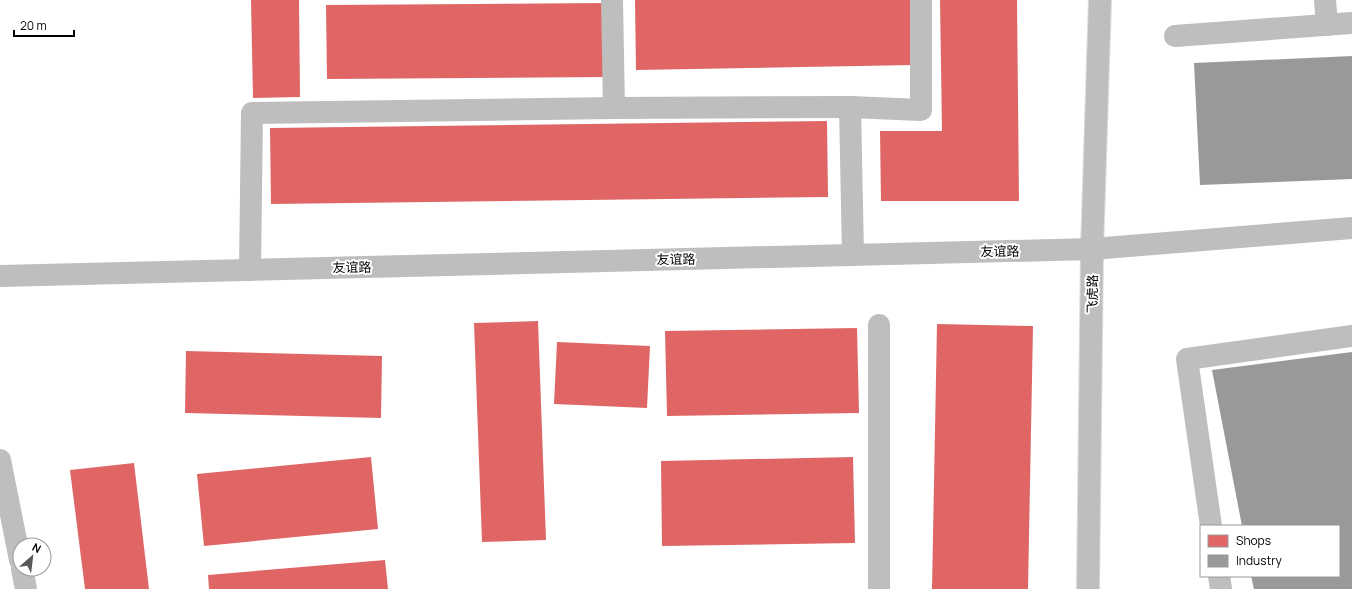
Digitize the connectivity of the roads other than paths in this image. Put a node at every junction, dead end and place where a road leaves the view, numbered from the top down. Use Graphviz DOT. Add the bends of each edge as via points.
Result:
graph roads {
  1 [pos="612,0"];
  2 [pos="921,0"];
  3 [pos="1100,0"];
  4 [pos="1325,0"];
  5 [pos="1352,23"];
  6 [pos="1327,25"];
  7 [pos="1175,36"];
  8 [pos="850,107"];
  9 [pos="614,108"];
  10 [pos="1352,228"];
  11 [pos="1092,249"];
  12 [pos="853,255"];
  13 [pos="250,270"];
  14 [pos="0,276"];
  15 [pos="879,325"];
  16 [pos="1352,336"];
  17 [pos="0,460"];
  18 [pos="1211,525"];
  19 [pos="15,537"];
  20 [pos="24,577"];
  21 [pos="1219,577"];
  22 [pos="26,589"];
  23 [pos="879,589"];
  24 [pos="1088,589"];
  25 [pos="1221,589"];
  1 -- 9 [label="street"];
  2 -- 8 [label="street" via="921,110"];
  3 -- 11 [label="street, 飞虎路"];
  4 -- 6 [label="street"];
  5 -- 6 [label="street"];
  6 -- 7 [label="street"];
  8 -- 9 [label="street"];
  8 -- 12 [label="street"];
  9 -- 13 [label="street" via="252,113"];
  10 -- 11 [label="street, 友谊路"];
  11 -- 12 [label="street, 友谊路"];
  11 -- 24 [label="street, 飞虎路"];
  12 -- 13 [label="street, 友谊路"];
  13 -- 14 [label="street, 友谊路"];
  15 -- 23 [label="street"];
  16 -- 18 [label="street" via="1187,359"];
  17 -- 19 [label="street"];
  20 -- 22 [label="street"];
  21 -- 25 [label="street"];
}
